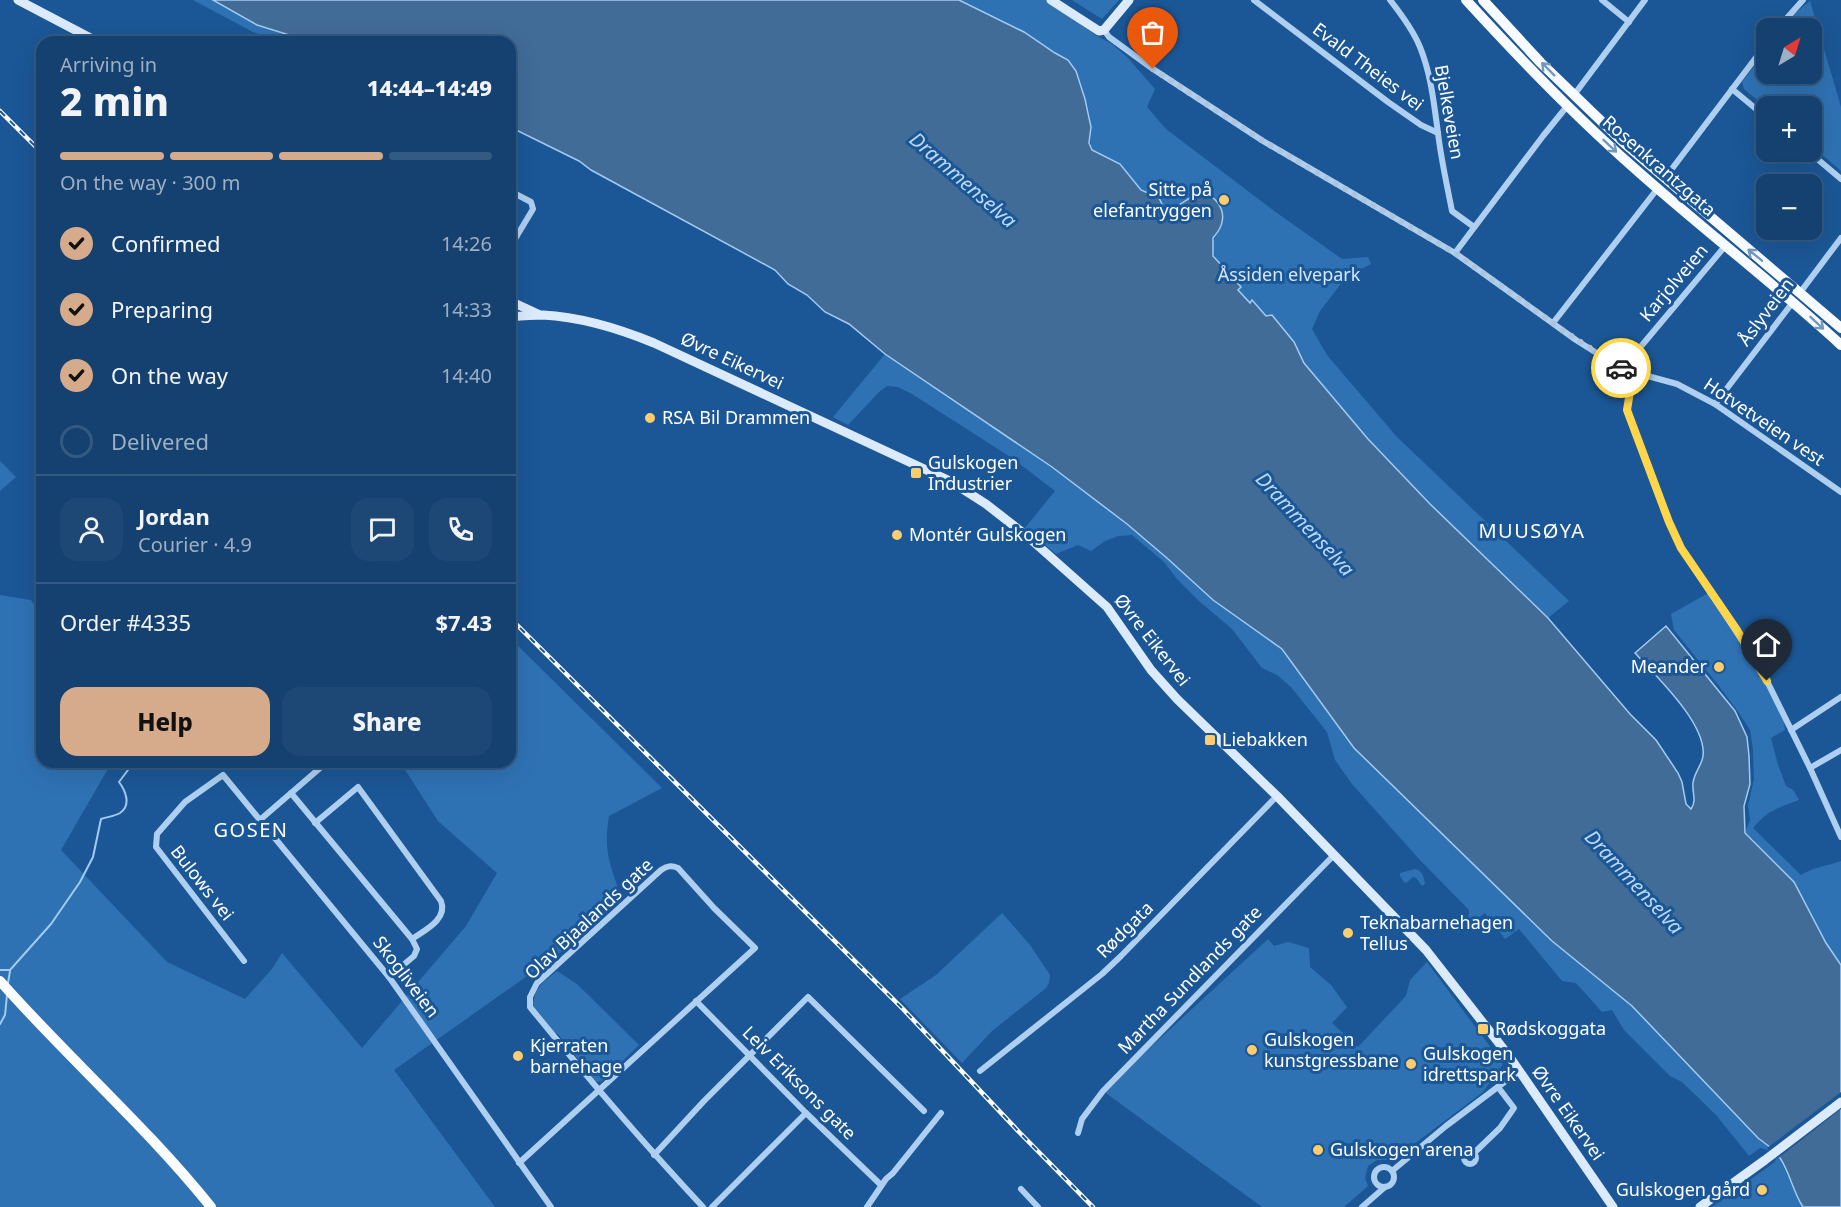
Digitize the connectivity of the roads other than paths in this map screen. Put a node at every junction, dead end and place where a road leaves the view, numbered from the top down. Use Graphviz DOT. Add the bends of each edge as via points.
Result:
graph roads {
  1 [pos="18,0"];
  2 [pos="1051,0"];
  3 [pos="1129,0"];
  4 [pos="1254,0"];
  5 [pos="1390,0"];
  6 [pos="1466,0"];
  7 [pos="1483,0"];
  8 [pos="1602,0"];
  9 [pos="1646,0"];
  10 [pos="1803,0"];
  11 [pos="1787,18"];
  12 [pos="1629,22"];
  13 [pos="1104,30"];
  14 [pos="87,36"];
  15 [pos="1756,57"];
  16 [pos="1732,89"];
  17 [pos="1571,100"];
  18 [pos="1756,109"];
  19 [pos="1438,133"];
  20 [pos="1821,162"];
  21 [pos="1665,179"];
  22 [pos="1841,179"];
  23 [pos="1658,188"];
  24 [pos="516,194"];
  25 [pos="1474,227"];
  26 [pos="516,232"];
  27 [pos="1841,238"];
  28 [pos="1726,245"];
  29 [pos="1455,253"];
  30 [pos="1801,292"];
  31 [pos="1793,302"];
  32 [pos="516,304"];
  33 [pos="543,315"];
  34 [pos="516,317"];
  35 [pos="1553,323"];
  36 [pos="1841,328"];
  37 [pos="1841,345"];
  38 [pos="1622,369"];
  39 [pos="1633,373"];
  40 [pos="1715,404"];
  41 [pos="1841,492"];
  42 [pos="1841,697"];
  43 [pos="1791,730"];
  44 [pos="1841,750"];
  45 [pos="320,768"];
  46 [pos="1810,768"];
  47 [pos="223,775"];
  48 [pos="291,793"];
  49 [pos="1277,796"];
  50 [pos="261,819"];
  51 [pos="315,822"];
  52 [pos="1841,837"];
  53 [pos="1334,855"];
  54 [pos="412,939"];
  55 [pos="243,961"];
  56 [pos="389,977"];
  57 [pos="0,981"];
  58 [pos="0,990"];
  59 [pos="696,1001"];
  60 [pos="749,1056"];
  61 [pos="980,1071"];
  62 [pos="1519,1071"];
  63 [pos="1498,1087"];
  64 [pos="598,1090"];
  65 [pos="1841,1102"];
  66 [pos="924,1111"];
  67 [pos="806,1113"];
  68 [pos="941,1113"];
  69 [pos="1078,1133"];
  70 [pos="1474,1154"];
  71 [pos="654,1155"];
  72 [pos="519,1163"];
  73 [pos="1392,1171"];
  74 [pos="882,1185"];
  75 [pos="1385,1187"];
  76 [pos="1021,1189"];
  77 [pos="194,1190"];
  78 [pos="207,1206"];
  79 [pos="551,1207"];
  80 [pos="703,1207"];
  81 [pos="712,1207"];
  82 [pos="867,1207"];
  83 [pos="1038,1207"];
  84 [pos="1362,1207"];
  85 [pos="1613,1207"];
  86 [pos="1700,1207"];
  1 -- 14 [label="main road"];
  2 -- 13 [label="main road" via="1094,29"];
  3 -- 13 [label="main road"];
  4 -- 19 [label="street, Evald Theies vei" via="1388,102"];
  5 -- 19 [label="street, Bjelkeveien" via="1420,47"];
  6 -- 17 [label="main road, Rosenkrantzgata"];
  17 -- 7 [label="main road, Rosenkrantzgata, one-way"];
  8 -- 12 [label="street"];
  9 -- 12 [label="street"];
  10 -- 11 [label="street"];
  12 -- 17 [label="street"];
  13 -- 29 [label="street, Hotvetveien vest" via="1153,69 1263,141"];
  15 -- 16 [label="street"];
  16 -- 18 [label="street"];
  16 -- 21 [label="street"];
  17 -- 21 [label="main road, Rosenkrantzgata"];
  17 -- 23 [label="main road, Rosenkrantzgata, one-way"];
  17 -- 25 [label="street"];
  19 -- 25 [label="street, Bjelkeveien" via="1452,211"];
  20 -- 22 [label="street"];
  30 -- 21 [label="main road, Rosenkrantzgata, one-way"];
  23 -- 28 [label="main road, Rosenkrantzgata"];
  23 -- 35 [label="street"];
  24 -- 26 [label="street" via="531,202 533,209"];
  25 -- 29 [label="street"];
  27 -- 30 [label="street, Åslyveien"];
  28 -- 31 [label="main road, Rosenkrantzgata"];
  28 -- 38 [label="street, Karjolveien"];
  29 -- 35 [label="street, Hotvetveien vest"];
  30 -- 31 [label="street, Åslyveien"];
  30 -- 36 [label="main road, Rosenkrantzgata"];
  31 -- 37 [label="main road, Rosenkrantzgata, one-way"];
  31 -- 40 [label="street, Åslyveien"];
  32 -- 33 [label="main road, Øvre Eikervei"];
  33 -- 34 [label="main road, Øvre Eikervei"];
  33 -- 49 [label="main road, Øvre Eikervei" via="615,329 654,343 950,481 986,504 1107,607 1151,670 1177,699"];
  35 -- 38 [label="street, Hotvetveien vest"];
  38 -- 39 [label="street, Hotvetveien vest"];
  39 -- 40 [label="street, Hotvetveien vest" via="1677,384"];
  39 -- 43 [label="street" via="1627,410 1669,522 1681,548 1761,669"];
  40 -- 41 [label="street, Hotvetveien vest"];
  42 -- 43 [label="street"];
  43 -- 46 [label="street"];
  44 -- 46 [label="street"];
  45 -- 48 [label="street"];
  46 -- 52 [label="street"];
  47 -- 50 [label="street, Skogliveien"];
  47 -- 55 [label="street, Bulows vei" via="185,802 157,834 156,848"];
  48 -- 50 [label="street"];
  48 -- 51 [label="street"];
  49 -- 53 [label="main road, Øvre Eikervei"];
  49 -- 61 [label="street, Rødgata" via="1121,956"];
  50 -- 56 [label="street, Skogliveien"];
  51 -- 54 [label="street"];
  51 -- 54 [label="street" via="358,787 441,901 441,916"];
  53 -- 62 [label="main road, Øvre Eikervei" via="1426,950"];
  53 -- 69 [label="street, Martha Sundlands gate" via="1103,1091 1082,1119"];
  54 -- 56 [label="street" via="417,950 414,956"];
  56 -- 72 [label="street, Skogliveien"];
  57 -- 77 [label="highway" via="147,1133"];
  58 -- 77 [label="highway"];
  59 -- 60 [label="street, Leiv Eriksons gate"];
  59 -- 64 [label="street"];
  59 -- 64 [label="street, Olav Bjaalands gate" via="755,948 678,868 667,866 537,983 530,997 530,1007"];
  60 -- 66 [label="street" via="808,997"];
  60 -- 67 [label="street, Leiv Eriksons gate"];
  60 -- 71 [label="street"];
  62 -- 63 [label="street"];
  62 -- 85 [label="main road, Øvre Eikervei"];
  63 -- 70 [label="street" via="1514,1108"];
  63 -- 73 [label="street"];
  64 -- 71 [label="street"];
  64 -- 72 [label="street"];
  65 -- 86 [label="main road"];
  67 -- 74 [label="street, Leiv Eriksons gate"];
  67 -- 81 [label="street"];
  68 -- 74 [label="street"];
  71 -- 80 [label="street"];
  72 -- 79 [label="street, Skogliveien"];
  73 -- 75 [label="street" via="1392,1182"];
  73 -- 75 [label="street" via="1383,1166 1375,1171 1374,1181"];
  74 -- 82 [label="street"];
  75 -- 84 [label="street"];
  76 -- 83 [label="street"];
  77 -- 78 [label="highway"];
}
